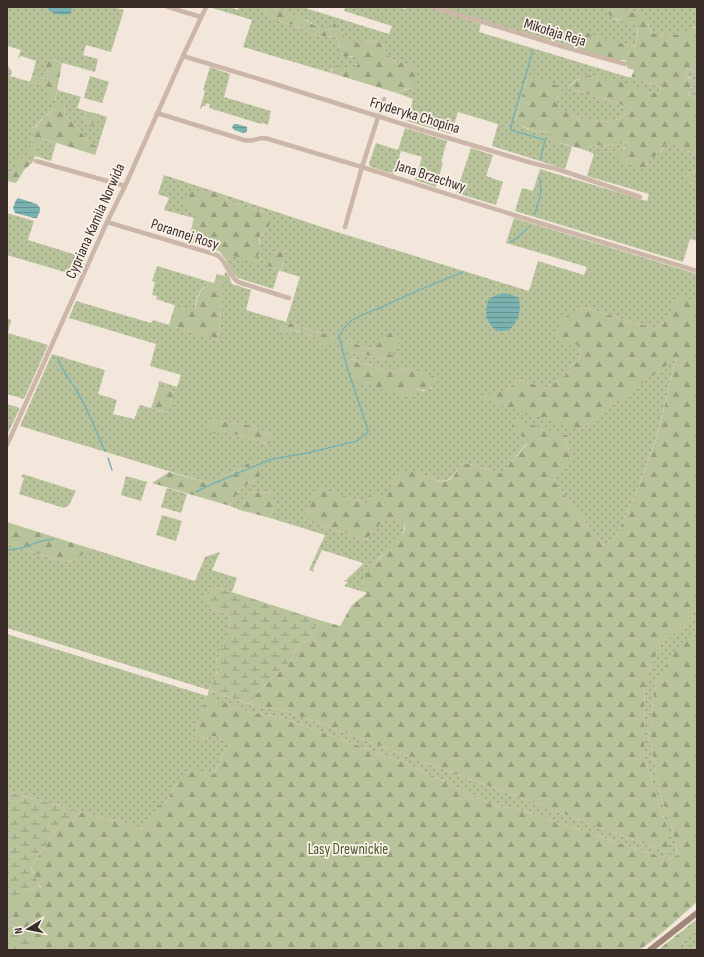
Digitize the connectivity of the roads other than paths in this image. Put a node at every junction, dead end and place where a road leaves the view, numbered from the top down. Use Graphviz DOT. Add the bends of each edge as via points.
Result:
graph roads {
  1 [pos="168,7"];
  2 [pos="206,7"];
  3 [pos="433,7"];
  4 [pos="201,17"];
  5 [pos="183,56"];
  6 [pos="625,64"];
  7 [pos="384,98"];
  8 [pos="157,113"];
  9 [pos="379,116"];
  10 [pos="36,160"];
  11 [pos="362,166"];
  12 [pos="124,186"];
  13 [pos="640,197"];
  14 [pos="107,222"];
  15 [pos="345,227"];
  16 [pos="697,270"];
  17 [pos="289,298"];
  18 [pos="7,445"];
  19 [pos="697,913"];
  20 [pos="650,950"];
  1 -- 4 [label="street"];
  2 -- 4 [label="street, Cypriana Kamila Norwida"];
  3 -- 6 [label="street, Mikołaja Reja"];
  4 -- 5 [label="street, Cypriana Kamila Norwida"];
  5 -- 8 [label="street, Cypriana Kamila Norwida"];
  5 -- 9 [label="street, Fryderyka Chopina"];
  7 -- 9 [label="street"];
  8 -- 11 [label="street, Jana Brzechwy" via="244,140 265,138"];
  8 -- 12 [label="street, Cypriana Kamila Norwida"];
  9 -- 11 [label="street"];
  9 -- 13 [label="street, Fryderyka Chopina" via="557,169"];
  10 -- 12 [label="street"];
  11 -- 15 [label="street"];
  11 -- 16 [label="street, Jana Brzechwy"];
  12 -- 14 [label="street, Cypriana Kamila Norwida"];
  14 -- 17 [label="street, Porannej Rosy" via="217,256 222,259 238,282"];
  14 -- 18 [label="street, Cypriana Kamila Norwida"];
  19 -- 20 [label="main road"];
}
